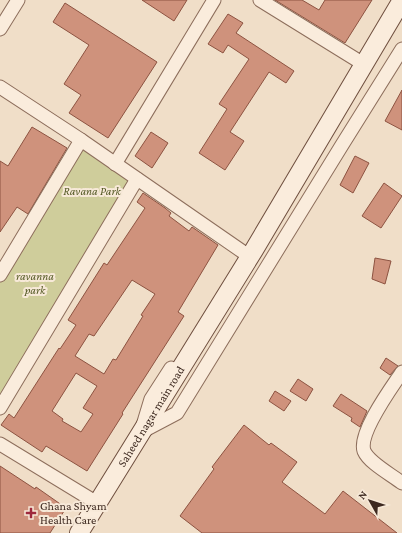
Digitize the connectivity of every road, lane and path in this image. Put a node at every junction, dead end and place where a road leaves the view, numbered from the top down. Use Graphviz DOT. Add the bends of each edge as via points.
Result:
graph roads {
  1 [pos="18,0"];
  2 [pos="214,0"];
  3 [pos="260,0"];
  4 [pos="394,0"];
  5 [pos="402,0"];
  6 [pos="0,29"];
  7 [pos="402,49"];
  8 [pos="357,60"];
  9 [pos="0,88"];
  10 [pos="81,140"];
  11 [pos="115,164"];
  12 [pos="137,180"];
  13 [pos="243,252"];
  14 [pos="0,275"];
  15 [pos="402,372"];
  16 [pos="0,408"];
  17 [pos="141,432"];
  18 [pos="0,444"];
  19 [pos="402,482"];
  20 [pos="97,503"];
  21 [pos="79,533"];
  1 -- 6 [label="street"];
  2 -- 11 [label="street"];
  3 -- 8 [label="street"];
  4 -- 8 [label="street"];
  5 -- 17 [label="street, Saheed nagar main road" via="254,250"];
  7 -- 17 [label="street" via="177,413"];
  8 -- 13 [label="street"];
  9 -- 10 [label="street"];
  10 -- 11 [label="street"];
  10 -- 14 [label="street"];
  11 -- 12 [label="street"];
  12 -- 13 [label="street"];
  12 -- 16 [label="street"];
  13 -- 17 [label="street" via="151,399"];
  15 -- 19 [label="street" via="371,421 364,443 364,451 369,458"];
  17 -- 20 [label="street, Saheed nagar main road"];
  18 -- 20 [label="street"];
  20 -- 21 [label="street, Saheed nagar main road"];
}
